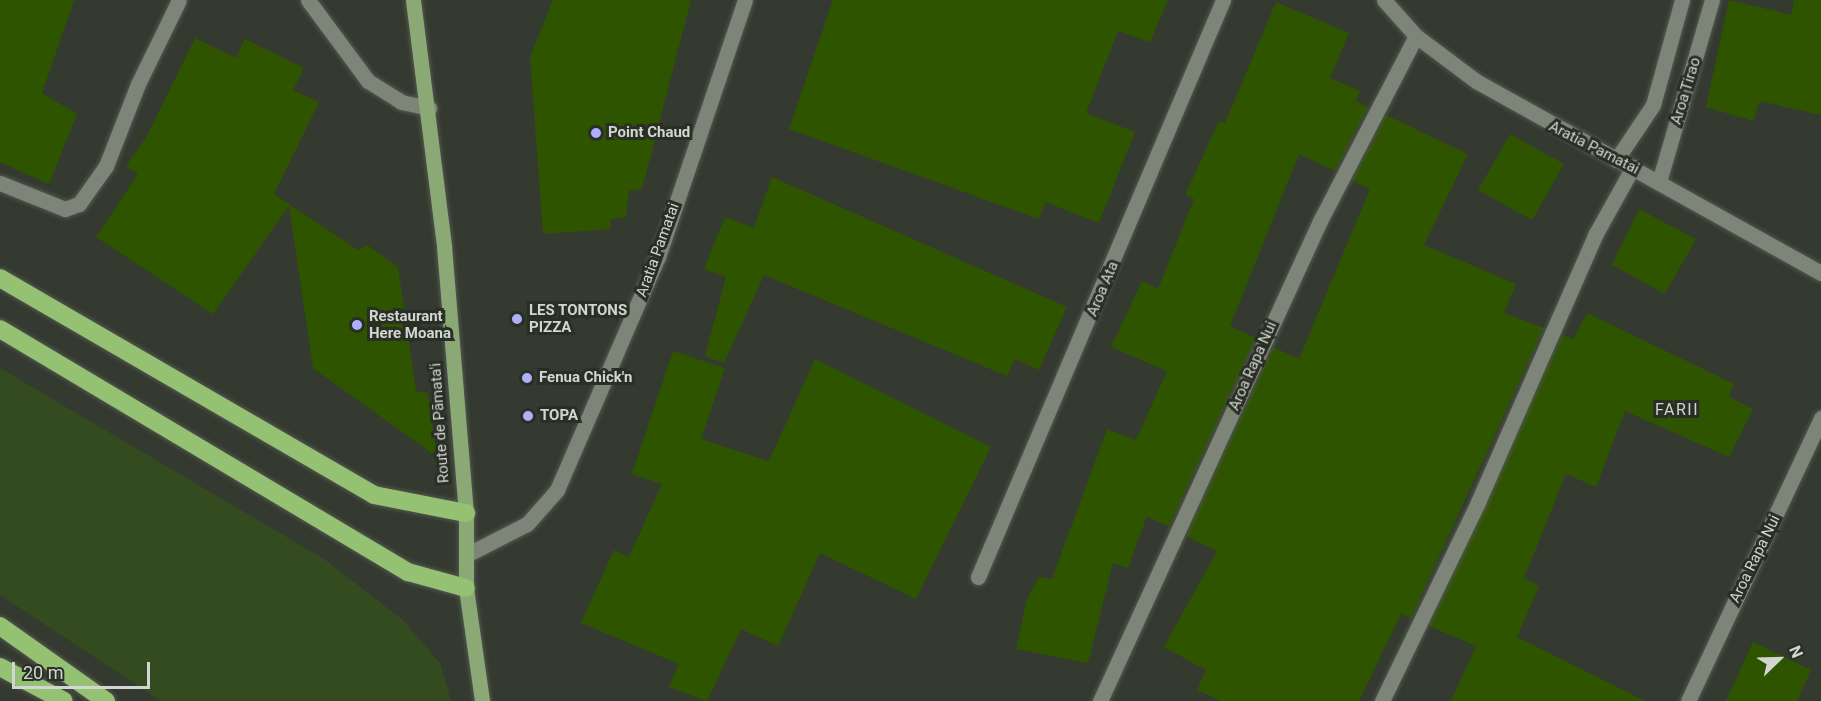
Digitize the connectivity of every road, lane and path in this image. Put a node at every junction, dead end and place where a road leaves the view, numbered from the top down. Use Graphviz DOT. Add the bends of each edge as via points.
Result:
graph roads {
  1 [pos="179,0"];
  2 [pos="308,0"];
  3 [pos="745,0"];
  4 [pos="1223,0"];
  5 [pos="1384,0"];
  6 [pos="1682,0"];
  7 [pos="1712,0"];
  8 [pos="416,2"];
  9 [pos="1416,36"];
  10 [pos="429,108"];
  11 [pos="1616,160"];
  12 [pos="1633,167"];
  13 [pos="1659,182"];
  14 [pos="0,183"];
  15 [pos="1821,273"];
  16 [pos="0,278"];
  17 [pos="0,329"];
  18 [pos="1821,418"];
  19 [pos="466,513"];
  20 [pos="468,554"];
  21 [pos="978,577"];
  22 [pos="466,588"];
  23 [pos="0,626"];
  24 [pos="0,667"];
  25 [pos="64,701"];
  26 [pos="106,701"];
  27 [pos="482,701"];
  28 [pos="1100,701"];
  29 [pos="1382,701"];
  30 [pos="1688,701"];
  1 -- 14 [label="street" via="138,84 106,166 79,204 65,209"];
  2 -- 10 [label="street" via="368,81 401,102"];
  3 -- 20 [label="street, Aratia Pamatai" via="658,257 557,490 527,524"];
  4 -- 21 [label="street, Aroa Ata"];
  5 -- 9 [label="street, Aratia Pamatai"];
  6 -- 11 [label="street" via="1653,105"];
  7 -- 13 [label="street, Aroa Tirao"];
  8 -- 10 [label="main road, Route de Pāmata'i"];
  9 -- 11 [label="street, Aratia Pamatai" via="1476,81"];
  9 -- 28 [label="street, Aroa Rapa Nui" via="1320,221"];
  10 -- 19 [label="main road, Route de Pāmata'i"];
  11 -- 12 [label="street, Aratia Pamatai"];
  12 -- 13 [label="street, Aratia Pamatai"];
  12 -- 29 [label="street" via="1595,235 1478,502"];
  13 -- 15 [label="street, Aratia Pamatai"];
  16 -- 19 [label="highway" via="374,495"];
  17 -- 22 [label="highway" via="408,572"];
  18 -- 30 [label="street, Aroa Rapa Nui"];
  19 -- 20 [label="main road, Route de Pāmata'i"];
  20 -- 22 [label="main road, Route de Pāmata'i"];
  22 -- 27 [label="main road, Route de Pāmata'i"];
  23 -- 26 [label="highway"];
  24 -- 25 [label="highway"];
}
